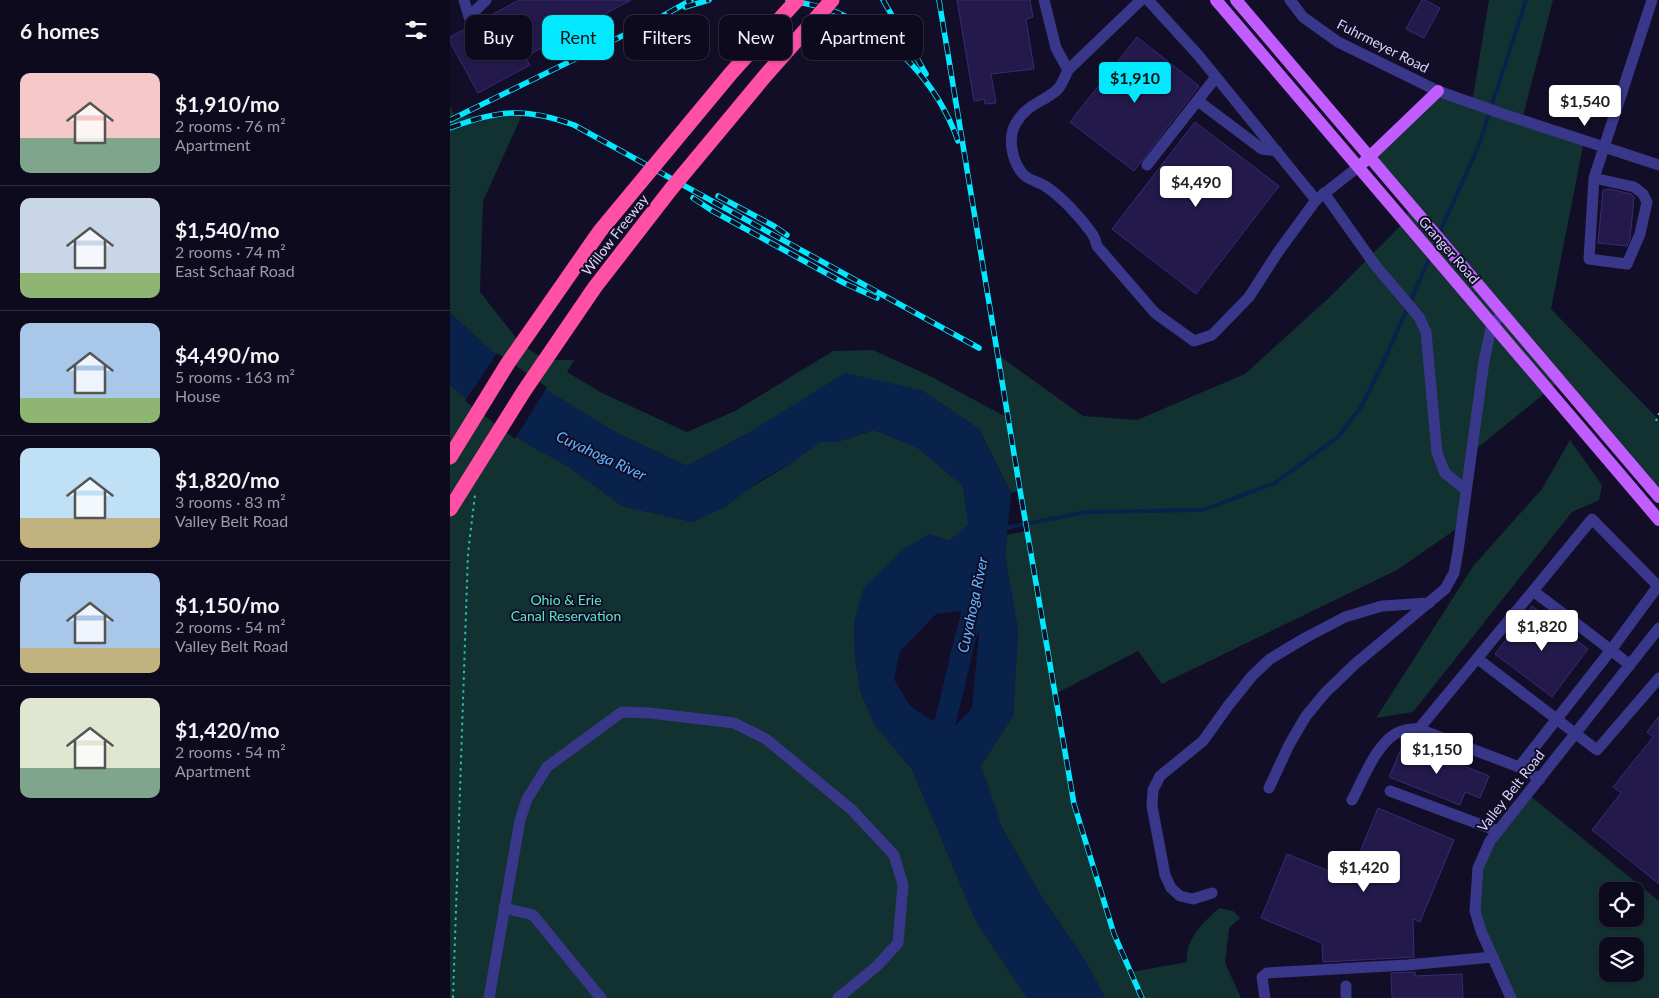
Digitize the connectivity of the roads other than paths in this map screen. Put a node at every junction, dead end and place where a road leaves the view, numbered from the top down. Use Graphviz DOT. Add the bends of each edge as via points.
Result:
graph roads {
  1 [pos="464,0"];
  2 [pos="486,0"];
  3 [pos="797,0"];
  4 [pos="832,0"];
  5 [pos="1044,0"];
  6 [pos="1141,0"];
  7 [pos="1148,0"];
  8 [pos="1216,0"];
  9 [pos="1236,0"];
  10 [pos="1290,0"];
  11 [pos="1652,0"];
  12 [pos="1068,70"];
  13 [pos="1216,77"];
  14 [pos="1438,90"];
  15 [pos="1198,101"];
  16 [pos="1604,147"];
  17 [pos="1277,151"];
  18 [pos="1370,156"];
  19 [pos="1147,165"];
  20 [pos="1659,165"];
  21 [pos="1358,167"];
  22 [pos="1594,178"];
  23 [pos="1320,197"];
  24 [pos="1503,314"];
  25 [pos="1492,324"];
  26 [pos="450,457"];
  27 [pos="1466,490"];
  28 [pos="1659,497"];
  29 [pos="450,509"];
  30 [pos="1659,520"];
  31 [pos="1533,590"];
  32 [pos="1429,603"];
  33 [pos="1659,628"];
  34 [pos="1611,650"];
  35 [pos="1478,659"];
  36 [pos="1630,665"];
  37 [pos="1659,678"];
  38 [pos="1557,719"];
  39 [pos="1422,728"];
  40 [pos="1575,734"];
  41 [pos="1519,767"];
  42 [pos="1540,778"];
  43 [pos="1269,788"];
  44 [pos="1390,791"];
  45 [pos="1352,800"];
  46 [pos="1498,831"];
  47 [pos="1212,894"];
  48 [pos="504,908"];
  49 [pos="1492,957"];
  50 [pos="489,998"];
  51 [pos="601,998"];
  52 [pos="838,998"];
  53 [pos="1265,998"];
  54 [pos="1511,998"];
  1 -- 2 [label="street" via="469,17"];
  3 -- 26 [label="highway, Willow Freeway, bridge" via="732,72 600,231 508,363"];
  4 -- 29 [label="highway, Willow Freeway, bridge" via="671,189 596,287 524,391"];
  5 -- 12 [label="street" via="1056,48"];
  6 -- 12 [label="street"];
  7 -- 13 [label="street"];
  8 -- 21 [label="main road, Granger Road"];
  9 -- 18 [label="main road, Granger Road"];
  10 -- 14 [label="street, Fuhrmeyer Road" via="1303,17 1338,42"];
  11 -- 16 [label="street"];
  12 -- 23 [label="street" via="1058,89 1034,104 1015,124 1010,137 1016,161 1022,173 1031,181 1044,185 1083,222 1098,246 1155,313 1194,341 1212,335 1249,297"];
  13 -- 15 [label="street"];
  13 -- 17 [label="street"];
  14 -- 16 [label="street, Fuhrmeyer Road"];
  14 -- 18 [label="main road"];
  15 -- 17 [label="street" via="1262,148"];
  15 -- 19 [label="street"];
  16 -- 20 [label="street, Fuhrmeyer Road"];
  16 -- 22 [label="street"];
  17 -- 23 [label="street"];
  18 -- 21 [label="main road"];
  18 -- 24 [label="main road, Granger Road"];
  21 -- 23 [label="street"];
  21 -- 25 [label="main road, Granger Road"];
  22 -- 22 [label="street" via="1589,259 1627,264 1640,234 1647,202 1634,187"];
  23 -- 27 [label="street" via="1419,317 1426,332 1437,453 1445,473"];
  24 -- 25 [label="street"];
  24 -- 28 [label="main road, Granger Road"];
  25 -- 27 [label="street"];
  25 -- 30 [label="main road, Granger Road"];
  27 -- 32 [label="street" via="1454,573 1445,589"];
  31 -- 34 [label="street"];
  31 -- 34 [label="street" via="1592,519 1658,586"];
  31 -- 35 [label="street"];
  32 -- 43 [label="street" via="1325,693 1306,716"];
  32 -- 47 [label="street" via="1382,606 1345,617 1270,659 1252,676 1203,741 1160,776 1153,790 1152,806 1165,874 1171,888 1180,896 1193,899"];
  33 -- 36 [label="street, Valley Belt Road"];
  34 -- 36 [label="street"];
  34 -- 38 [label="street"];
  35 -- 38 [label="street"];
  35 -- 39 [label="street"];
  36 -- 40 [label="street, Valley Belt Road"];
  37 -- 40 [label="street" via="1597,750"];
  38 -- 40 [label="street"];
  38 -- 41 [label="street"];
  39 -- 41 [label="street"];
  39 -- 45 [label="street" via="1402,730 1385,741"];
  40 -- 42 [label="street, Valley Belt Road"];
  41 -- 42 [label="street"];
  42 -- 46 [label="street, Valley Belt Road"];
  44 -- 46 [label="street"];
  46 -- 49 [label="street, Valley Belt Road" via="1478,868 1475,891 1475,912"];
  48 -- 50 [label="street"];
  48 -- 51 [label="street" via="533,915"];
  48 -- 52 [label="street" via="520,820 547,767 622,712 734,723 766,739 852,810 894,854 903,885 898,942 877,966"];
  49 -- 53 [label="street" via="1266,972 1262,977"];
  49 -- 54 [label="street, Valley Belt Road"];
}
